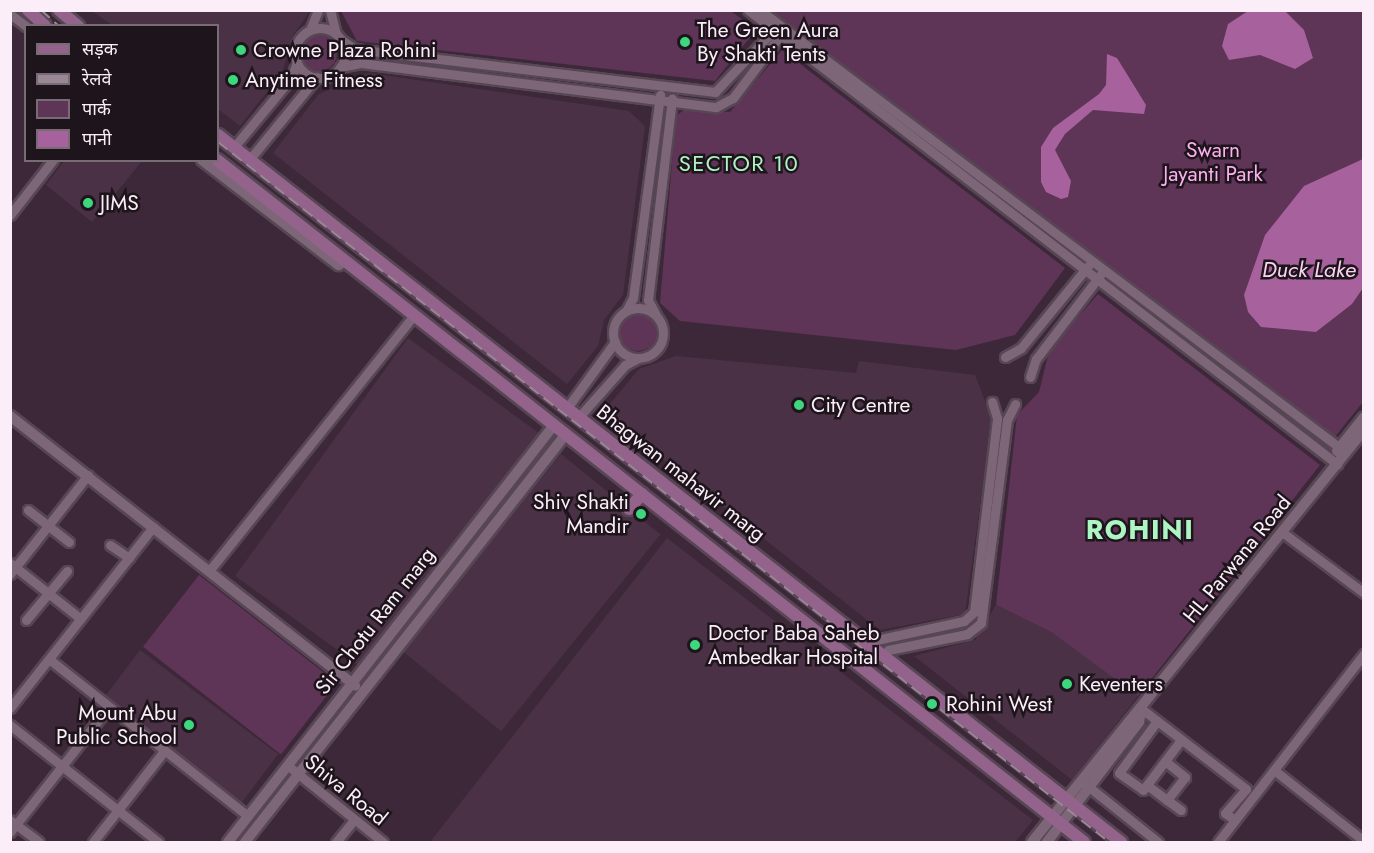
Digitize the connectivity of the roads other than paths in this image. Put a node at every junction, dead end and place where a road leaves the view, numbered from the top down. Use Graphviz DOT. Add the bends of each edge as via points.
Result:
graph roads {
  1 [pos="28,10"];
  2 [pos="59,10"];
  3 [pos="318,10"];
  4 [pos="330,10"];
  5 [pos="748,10"];
  6 [pos="760,10"];
  7 [pos="10,14"];
  8 [pos="24,24"];
  9 [pos="43,24"];
  10 [pos="76,24"];
  11 [pos="784,27"];
  12 [pos="772,29"];
  13 [pos="310,30"];
  14 [pos="338,37"];
  15 [pos="779,37"];
  16 [pos="297,62"];
  17 [pos="340,67"];
  18 [pos="317,77"];
  19 [pos="661,88"];
  20 [pos="673,90"];
  21 [pos="659,100"];
  22 [pos="671,102"];
  23 [pos="219,136"];
  24 [pos="234,147"];
  25 [pos="249,160"];
  26 [pos="51,162"];
  27 [pos="204,162"];
  28 [pos="219,162"];
  29 [pos="10,215"];
  30 [pos="336,227"];
  31 [pos="324,245"];
  32 [pos="345,261"];
  33 [pos="1092,261"];
  34 [pos="1084,269"];
  35 [pos="1104,270"];
  36 [pos="1097,279"];
  37 [pos="626,311"];
  38 [pos="414,315"];
  39 [pos="656,315"];
  40 [pos="615,342"];
  41 [pos="1005,357"];
  42 [pos="638,358"];
  43 [pos="1030,377"];
  44 [pos="993,402"];
  45 [pos="1015,404"];
  46 [pos="567,408"];
  47 [pos="1364,417"];
  48 [pos="578,418"];
  49 [pos="13,423"];
  50 [pos="554,425"];
  51 [pos="1364,430"];
  52 [pos="566,434"];
  53 [pos="1343,450"];
  54 [pos="1333,462"];
  55 [pos="88,475"];
  56 [pos="642,494"];
  57 [pos="629,509"];
  58 [pos="28,510"];
  59 [pos="48,526"];
  60 [pos="153,527"];
  61 [pos="1282,530"];
  62 [pos="69,542"];
  63 [pos="110,545"];
  64 [pos="129,558"];
  65 [pos="12,568"];
  66 [pos="67,571"];
  67 [pos="209,571"];
  68 [pos="1364,593"];
  69 [pos="48,594"];
  70 [pos="81,619"];
  71 [pos="26,620"];
  72 [pos="876,640"];
  73 [pos="888,650"];
  74 [pos="1364,654"];
  75 [pos="49,659"];
  76 [pos="351,683"];
  77 [pos="362,692"];
  78 [pos="10,708"];
  79 [pos="107,709"];
  80 [pos="1142,711"];
  81 [pos="1157,721"];
  82 [pos="10,725"];
  83 [pos="1181,740"];
  84 [pos="165,751"];
  85 [pos="1165,761"];
  86 [pos="287,765"];
  87 [pos="63,766"];
  88 [pos="1274,770"];
  89 [pos="297,774"];
  90 [pos="1086,785"];
  91 [pos="1147,785"];
  92 [pos="1167,800"];
  93 [pos="1071,803"];
  94 [pos="118,810"];
  95 [pos="1181,810"];
  96 [pos="248,816"];
  97 [pos="354,820"];
  98 [pos="1235,820"];
  99 [pos="1057,821"];
  100 [pos="12,826"];
  101 [pos="1364,841"];
  102 [pos="39,843"];
  103 [pos="93,843"];
  104 [pos="158,843"];
  105 [pos="228,843"];
  106 [pos="245,843"];
  107 [pos="336,843"];
  108 [pos="383,843"];
  109 [pos="1032,843"];
  110 [pos="1047,843"];
  111 [pos="1084,843"];
  112 [pos="1121,843"];
  113 [pos="1158,843"];
  114 [pos="1218,843"];
  1 -- 9 [label="main road"];
  2 -- 10 [label="main road"];
  3 -- 13 [label="street"];
  4 -- 14 [label="street"];
  5 -- 12 [label="street"];
  6 -- 11 [label="street"];
  7 -- 8 [label="street"];
  11 -- 12 [label="street"];
  11 -- 33 [label="street"];
  12 -- 15 [label="street"];
  12 -- 20 [label="street" via="723,88"];
  13 -- 14 [label="street"];
  13 -- 16 [label="street" via="297,42"];
  14 -- 17 [label="street" via="344,53"];
  14 -- 19 [label="street" via="355,49"];
  15 -- 22 [label="street" via="724,106"];
  15 -- 34 [label="street"];
  16 -- 18 [label="street"];
  16 -- 24 [label="street" via="291,78"];
  17 -- 18 [label="street"];
  17 -- 21 [label="street" via="362,63"];
  18 -- 25 [label="street"];
  19 -- 20 [label="street"];
  19 -- 21 [label="street"];
  20 -- 22 [label="street"];
  21 -- 22 [label="street"];
  21 -- 37 [label="street" via="633,298"];
  22 -- 39 [label="street" via="648,300"];
  23 -- 24 [label="main road, Bhagwan mahavir marg"];
  24 -- 25 [label="main road, Bhagwan mahavir marg"];
  25 -- 30 [label="main road, Bhagwan mahavir marg"];
  26 -- 29 [label="street"];
  27 -- 32 [label="street" via="338,265"];
  28 -- 31 [label="main road, Bhagwan mahavir marg"];
  30 -- 31 [label="main road"];
  30 -- 46 [label="main road, Bhagwan mahavir marg"];
  31 -- 32 [label="main road, Bhagwan mahavir marg"];
  32 -- 38 [label="main road, Bhagwan mahavir marg"];
  33 -- 34 [label="street"];
  33 -- 35 [label="street"];
  34 -- 36 [label="street"];
  34 -- 41 [label="street" via="1021,348"];
  35 -- 36 [label="street"];
  35 -- 53 [label="street"];
  36 -- 43 [label="street" via="1036,359"];
  36 -- 54 [label="street"];
  37 -- 39 [label="street" via="643,308"];
  37 -- 40 [label="street" via="615,324"];
  38 -- 50 [label="main road, Bhagwan mahavir marg"];
  38 -- 67 [label="street"];
  39 -- 42 [label="street" via="662,342 652,354"];
  40 -- 42 [label="street" via="624,354"];
  40 -- 46 [label="street"];
  42 -- 48 [label="street" via="625,364"];
  44 -- 72 [label="street" via="997,418 974,612 963,621"];
  45 -- 73 [label="street" via="1007,420 981,623 967,634"];
  46 -- 48 [label="main road, Bhagwan mahavir marg"];
  47 -- 53 [label="street"];
  48 -- 93 [label="main road, Bhagwan mahavir marg"];
  49 -- 55 [label="street"];
  50 -- 52 [label="main road, Bhagwan mahavir marg"];
  50 -- 76 [label="street, Sir Chotu Ram marg"];
  51 -- 53 [label="street, HL Parwana Road"];
  52 -- 56 [label="main road, Bhagwan mahavir marg"];
  52 -- 77 [label="street, Sir Chotu Ram marg"];
  53 -- 54 [label="street, HL Parwana Road"];
  54 -- 61 [label="street, HL Parwana Road"];
  55 -- 59 [label="street"];
  55 -- 60 [label="street"];
  56 -- 57 [label="main road"];
  56 -- 99 [label="main road, Bhagwan mahavir marg" via="758,592"];
  58 -- 59 [label="street"];
  59 -- 62 [label="street"];
  59 -- 65 [label="street"];
  60 -- 64 [label="street"];
  60 -- 67 [label="street"];
  61 -- 68 [label="street"];
  61 -- 80 [label="street, HL Parwana Road"];
  63 -- 64 [label="street"];
  64 -- 70 [label="street"];
  65 -- 69 [label="street"];
  66 -- 69 [label="street"];
  67 -- 76 [label="street"];
  69 -- 70 [label="street"];
  69 -- 71 [label="street"];
  70 -- 75 [label="street"];
  74 -- 88 [label="street"];
  75 -- 78 [label="street"];
  75 -- 79 [label="street"];
  76 -- 77 [label="street"];
  76 -- 86 [label="street, Sir Chotu Ram marg"];
  77 -- 89 [label="street, Sir Chotu Ram marg"];
  79 -- 84 [label="street"];
  79 -- 87 [label="street"];
  80 -- 81 [label="street"];
  80 -- 90 [label="street, HL Parwana Road"];
  81 -- 83 [label="street"];
  81 -- 91 [label="street" via="1119,772 1143,790"];
  82 -- 87 [label="street"];
  83 -- 85 [label="street"];
  83 -- 98 [label="street" via="1246,789 1225,813"];
  84 -- 94 [label="street"];
  84 -- 96 [label="street"];
  85 -- 91 [label="street"];
  85 -- 92 [label="street" via="1185,777"];
  86 -- 89 [label="street, Shiva Road"];
  86 -- 96 [label="street, Sir Chotu Ram marg"];
  87 -- 94 [label="street"];
  87 -- 100 [label="street"];
  88 -- 98 [label="street"];
  88 -- 101 [label="street"];
  89 -- 97 [label="street, Shiva Road"];
  89 -- 106 [label="street, Sir Chotu Ram marg"];
  90 -- 93 [label="street, HL Parwana Road"];
  90 -- 113 [label="street"];
  91 -- 92 [label="street"];
  92 -- 95 [label="street"];
  93 -- 99 [label="street, HL Parwana Road"];
  93 -- 112 [label="main road, Bhagwan mahavir marg"];
  94 -- 103 [label="street"];
  94 -- 104 [label="street"];
  96 -- 105 [label="street, Sir Chotu Ram marg"];
  97 -- 107 [label="street"];
  97 -- 108 [label="street, Shiva Road"];
  98 -- 114 [label="street"];
  99 -- 109 [label="street, HL Parwana Road"];
  99 -- 110 [label="street, HL Parwana Road"];
  99 -- 111 [label="main road"];
  100 -- 102 [label="street"];
}
